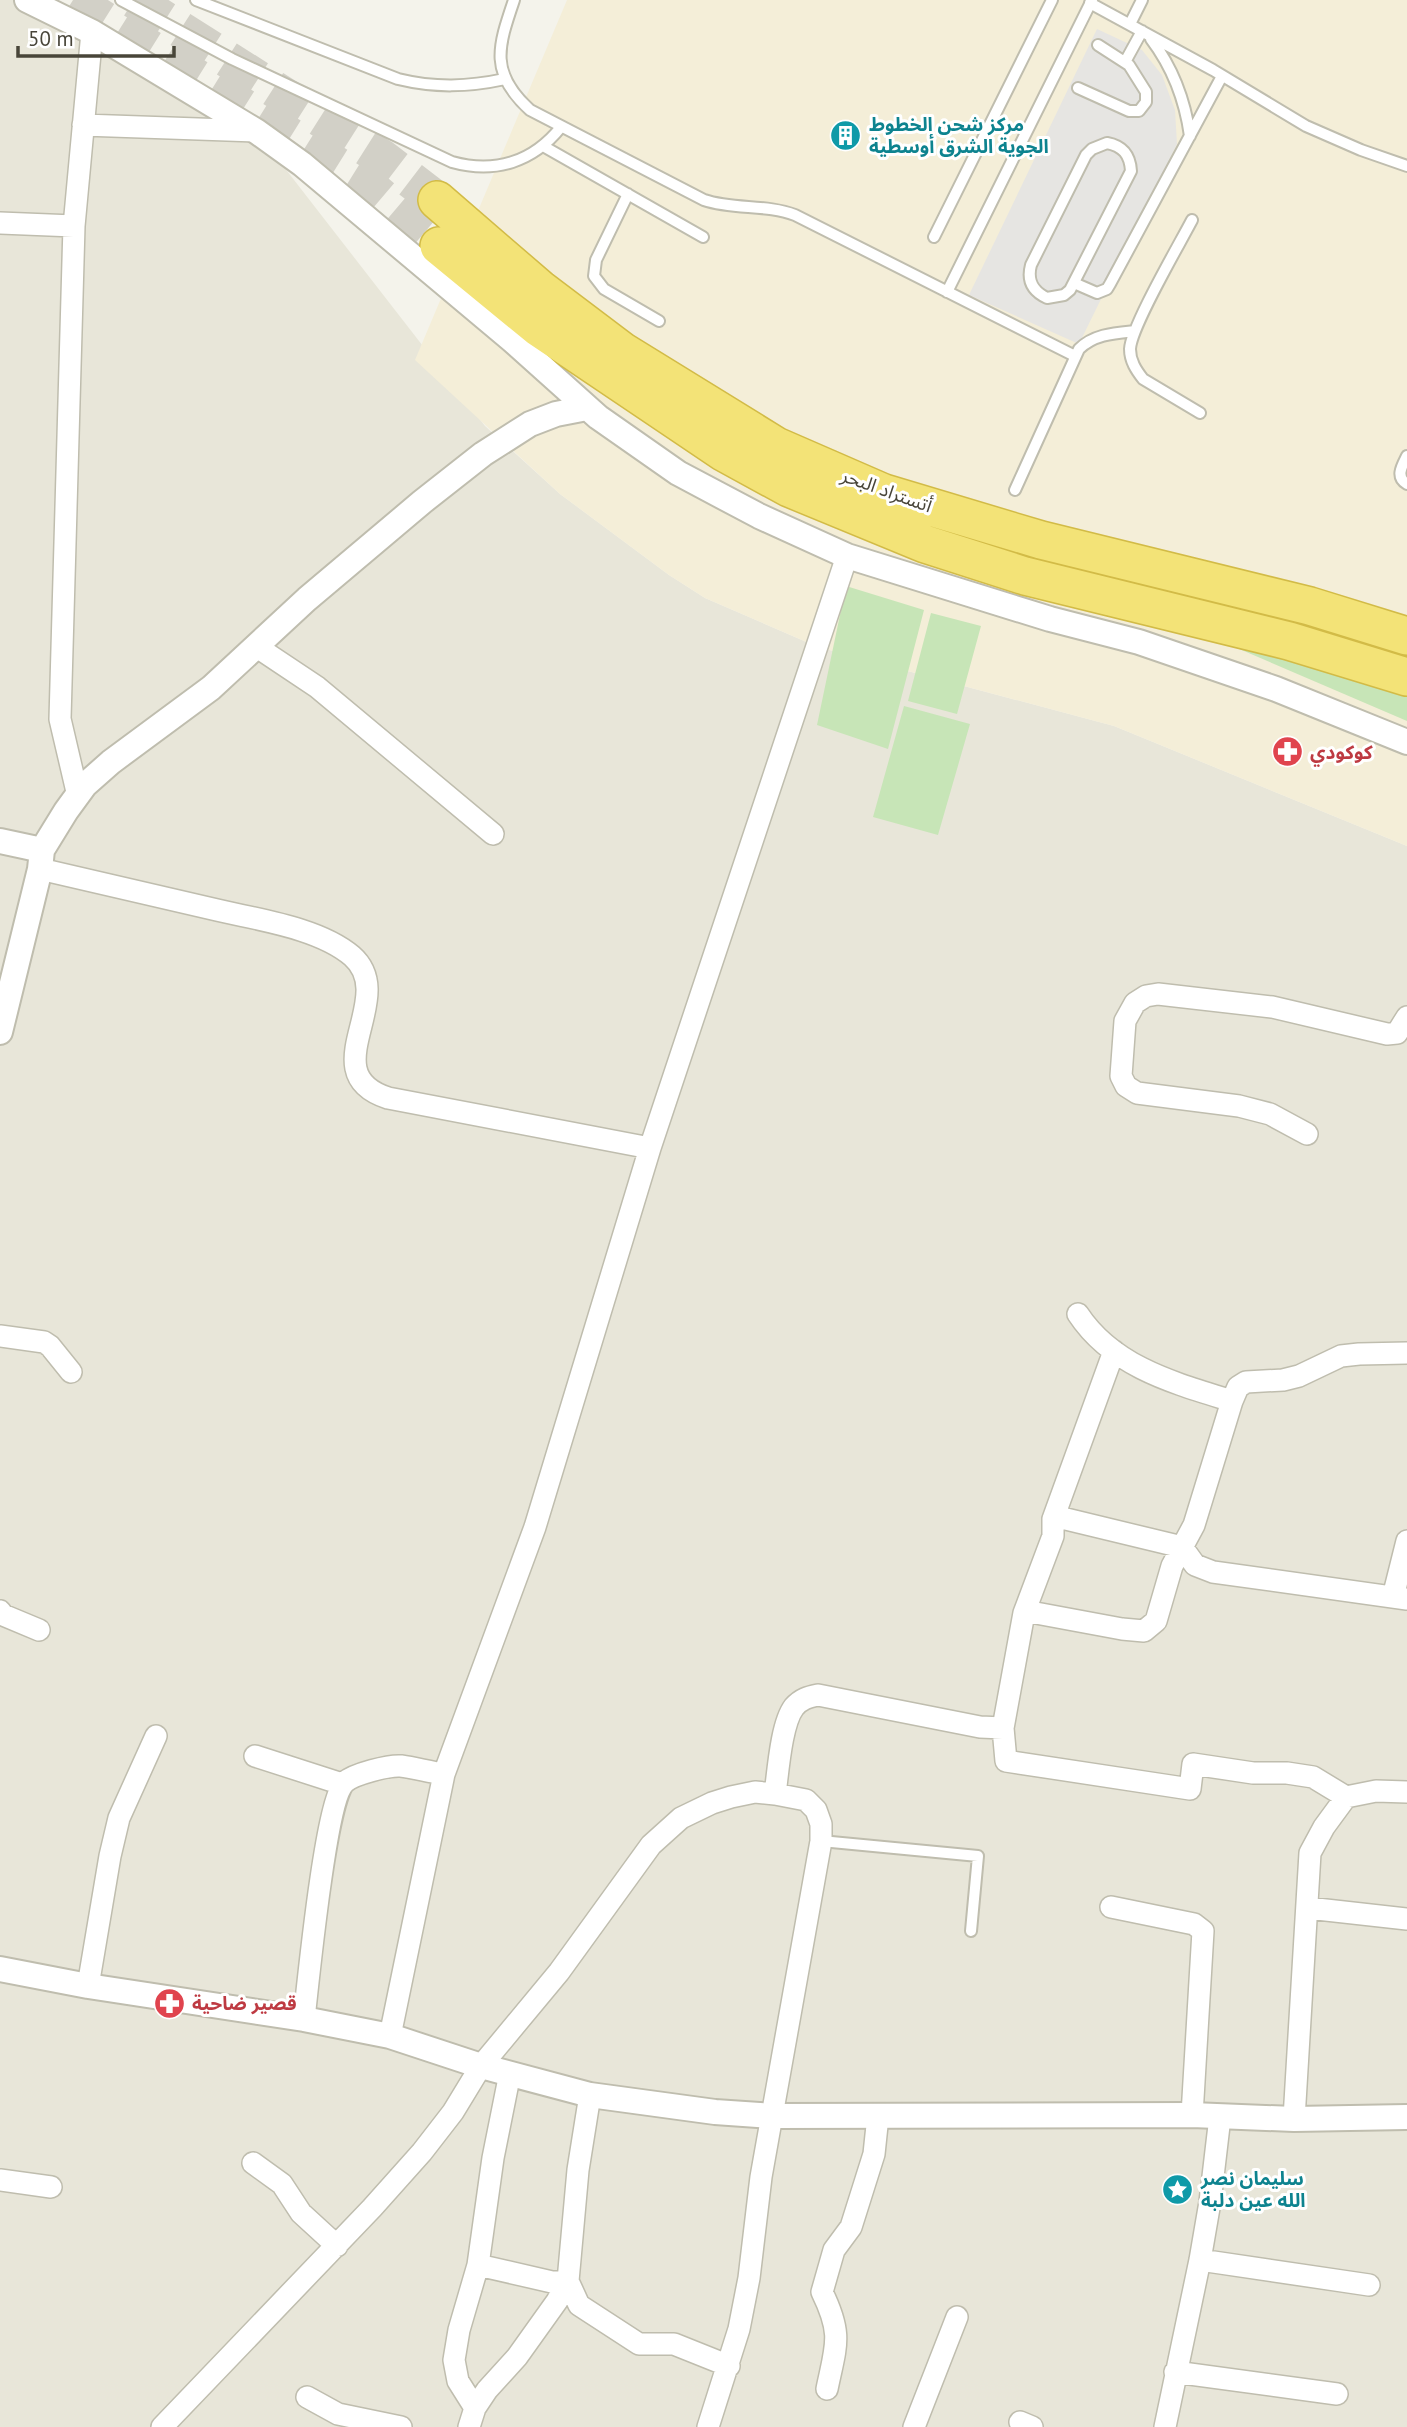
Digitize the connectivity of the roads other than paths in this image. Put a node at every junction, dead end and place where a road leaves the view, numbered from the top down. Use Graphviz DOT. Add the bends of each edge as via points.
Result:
graph roads {
  1 [pos="27,0"];
  2 [pos="121,0"];
  3 [pos="196,0"];
  4 [pos="514,0"];
  5 [pos="1052,0"];
  6 [pos="1142,0"];
  7 [pos="1091,1"];
  8 [pos="1130,24"];
  9 [pos="92,32"];
  10 [pos="1145,32"];
  11 [pos="1098,46"];
  12 [pos="1125,62"];
  13 [pos="1222,76"];
  14 [pos="505,79"];
  15 [pos="1078,88"];
  16 [pos="83,125"];
  17 [pos="561,127"];
  18 [pos="257,131"];
  19 [pos="1190,136"];
  20 [pos="543,146"];
  21 [pos="1407,166"];
  22 [pos="628,194"];
  23 [pos="437,200"];
  24 [pos="1192,220"];
  25 [pos="0,223"];
  26 [pos="74,226"];
  27 [pos="703,237"];
  28 [pos="934,237"];
  29 [pos="439,246"];
  30 [pos="1074,283"];
  31 [pos="947,292"];
  32 [pos="659,321"];
  33 [pos="1135,331"];
  34 [pos="1074,356"];
  35 [pos="587,408"];
  36 [pos="1200,413"];
  37 [pos="1407,456"];
  38 [pos="1407,484"];
  39 [pos="1015,490"];
  40 [pos="847,556"];
  41 [pos="1407,635"];
  42 [pos="257,647"];
  43 [pos="1407,677"];
  44 [pos="1407,742"];
  45 [pos="78,796"];
  46 [pos="493,834"];
  47 [pos="0,841"];
  48 [pos="41,860"];
  49 [pos="1407,1017"];
  50 [pos="0,1032"];
  51 [pos="1307,1134"];
  52 [pos="650,1149"];
  53 [pos="1078,1314"];
  54 [pos="0,1336"];
  55 [pos="1114,1351"];
  56 [pos="1407,1353"];
  57 [pos="71,1373"];
  58 [pos="1232,1401"];
  59 [pos="1054,1519"];
  60 [pos="1407,1541"];
  61 [pos="1182,1547"];
  62 [pos="1400,1598"];
  63 [pos="0,1611"];
  64 [pos="1025,1611"];
  65 [pos="38,1630"];
  66 [pos="1003,1728"];
  67 [pos="156,1735"];
  68 [pos="255,1756"];
  69 [pos="444,1774"];
  70 [pos="342,1784"];
  71 [pos="1407,1792"];
  72 [pos="775,1794"];
  73 [pos="1346,1797"];
  74 [pos="821,1840"];
  75 [pos="1111,1907"];
  76 [pos="1308,1908"];
  77 [pos="1407,1919"];
  78 [pos="971,1931"];
  79 [pos="0,1969"];
  80 [pos="88,1986"];
  81 [pos="304,2020"];
  82 [pos="390,2036"];
  83 [pos="481,2066"];
  84 [pos="510,2073"];
  85 [pos="590,2095"];
  86 [pos="1192,2115"];
  87 [pos="773,2116"];
  88 [pos="878,2116"];
  89 [pos="1220,2117"];
  90 [pos="1407,2117"];
  91 [pos="1294,2119"];
  92 [pos="253,2163"];
  93 [pos="0,2180"];
  94 [pos="51,2187"];
  95 [pos="337,2246"];
  96 [pos="1200,2260"];
  97 [pos="478,2265"];
  98 [pos="568,2281"];
  99 [pos="1369,2285"];
  100 [pos="957,2317"];
  101 [pos="729,2367"];
  102 [pos="1175,2372"];
  103 [pos="827,2389"];
  104 [pos="1337,2394"];
  105 [pos="307,2398"];
  106 [pos="472,2418"];
  107 [pos="162,2427"];
  108 [pos="401,2427"];
  109 [pos="708,2427"];
  110 [pos="915,2427"];
  111 [pos="1165,2427"];
  1 -- 9 [label="street"];
  2 -- 20 [label="lane" via="242,64 453,162 500,166"];
  3 -- 14 [label="lane" via="398,79 452,87"];
  4 -- 14 [label="lane" via="501,41"];
  5 -- 28 [label="lane"];
  6 -- 8 [label="lane"];
  7 -- 8 [label="lane"];
  7 -- 31 [label="lane"];
  8 -- 10 [label="lane"];
  9 -- 16 [label="street"];
  9 -- 18 [label="street"];
  10 -- 12 [label="lane"];
  10 -- 13 [label="lane"];
  10 -- 19 [label="lane" via="1176,81"];
  11 -- 12 [label="lane"];
  12 -- 15 [label="lane" via="1146,92 1139,111 1129,111"];
  13 -- 19 [label="lane"];
  13 -- 21 [label="lane" via="1306,126"];
  14 -- 17 [label="lane" via="530,110"];
  16 -- 18 [label="street"];
  16 -- 26 [label="street"];
  17 -- 20 [label="lane"];
  17 -- 31 [label="lane" via="704,200 795,215"];
  18 -- 35 [label="street" via="302,164"];
  19 -- 30 [label="lane" via="1107,289 1092,293"];
  20 -- 22 [label="lane"];
  22 -- 27 [label="lane"];
  22 -- 32 [label="lane" via="596,260 594,276 604,289"];
  23 -- 41 [label="highway, أتستراد البحر" via="540,289 622,351 776,446 884,493 1041,540 1310,606"];
  24 -- 33 [label="lane"];
  25 -- 26 [label="street"];
  26 -- 45 [label="street" via="60,719"];
  29 -- 43 [label="highway, أتستراد البحر" via="551,336 723,452 789,488 925,544 1025,576 1289,641"];
  30 -- 30 [label="lane" via="1130,171 1128,155 1115,145 1099,145 1086,155 1029,273 1033,288 1047,298 1063,295"];
  31 -- 34 [label="lane"];
  33 -- 34 [label="lane" via="1092,339"];
  33 -- 36 [label="lane" via="1130,351 1136,371"];
  34 -- 39 [label="lane"];
  35 -- 40 [label="street" via="678,472"];
  35 -- 42 [label="street" via="530,424 483,454"];
  37 -- 38 [label="lane" via="1400,474"];
  40 -- 44 [label="street" via="1139,642 1276,689"];
  40 -- 52 [label="street"];
  42 -- 45 [label="street" via="211,688 111,762"];
  42 -- 46 [label="street" via="317,687"];
  45 -- 48 [label="street"];
  47 -- 48 [label="street"];
  48 -- 50 [label="street"];
  48 -- 52 [label="street" via="338,945 364,970 369,986 354,1057 356,1072 372,1093"];
  49 -- 51 [label="street" via="1397,1033 1387,1034 1272,1007 1158,994 1135,1003 1125,1021 1121,1076 1126,1086 1137,1093 1240,1106 1270,1114"];
  52 -- 69 [label="street" via="535,1527"];
  53 -- 55 [label="street"];
  54 -- 57 [label="street" via="44,1342"];
  55 -- 58 [label="street" via="1154,1377"];
  55 -- 59 [label="street"];
  56 -- 58 [label="street" via="1341,1356 1298,1376 1246,1382"];
  58 -- 61 [label="street" via="1194,1525"];
  59 -- 61 [label="street"];
  59 -- 64 [label="street"];
  60 -- 62 [label="street"];
  61 -- 62 [label="street" via="1195,1565 1213,1572"];
  61 -- 64 [label="street" via="1156,1621 1144,1631"];
  63 -- 65 [label="street"];
  64 -- 66 [label="street"];
  66 -- 72 [label="street" via="818,1695 804,1699 790,1715"];
  66 -- 73 [label="street" via="1006,1761 1190,1789 1193,1764 1313,1777"];
  67 -- 80 [label="street" via="119,1818"];
  68 -- 70 [label="street"];
  69 -- 70 [label="street" via="398,1766"];
  69 -- 82 [label="street"];
  70 -- 81 [label="street" via="326,1852"];
  71 -- 73 [label="street" via="1376,1791"];
  72 -- 74 [label="street" via="806,1800 816,1810"];
  72 -- 83 [label="street" via="755,1792 712,1803 681,1818 651,1845 559,1972"];
  73 -- 76 [label="street" via="1310,1853"];
  74 -- 78 [label="lane" via="978,1856"];
  74 -- 87 [label="street"];
  75 -- 86 [label="street" via="1194,1924 1203,1931"];
  76 -- 77 [label="street"];
  76 -- 91 [label="street"];
  79 -- 80 [label="street"];
  80 -- 81 [label="street"];
  81 -- 82 [label="street"];
  82 -- 83 [label="street"];
  83 -- 84 [label="street"];
  83 -- 95 [label="street" via="422,2152"];
  84 -- 85 [label="street"];
  84 -- 97 [label="street"];
  85 -- 87 [label="street"];
  85 -- 98 [label="street"];
  86 -- 88 [label="street"];
  86 -- 89 [label="street"];
  87 -- 88 [label="street"];
  87 -- 101 [label="street" via="749,2278"];
  88 -- 103 [label="street" via="874,2154 855,2217 834,2250 822,2292 837,2330"];
  89 -- 91 [label="street"];
  89 -- 96 [label="street"];
  90 -- 91 [label="street"];
  92 -- 95 [label="street" via="282,2184 301,2213"];
  93 -- 94 [label="street"];
  95 -- 107 [label="street"];
  96 -- 99 [label="street"];
  96 -- 102 [label="street"];
  97 -- 98 [label="street" via="552,2282"];
  97 -- 106 [label="street" via="454,2360"];
  98 -- 101 [label="street" via="579,2305 639,2344 674,2344"];
  98 -- 106 [label="street" via="517,2357 487,2390"];
  100 -- 110 [label="street"];
  101 -- 109 [label="street"];
  102 -- 104 [label="street"];
  102 -- 111 [label="street"];
  105 -- 108 [label="street" via="338,2414"];
}
